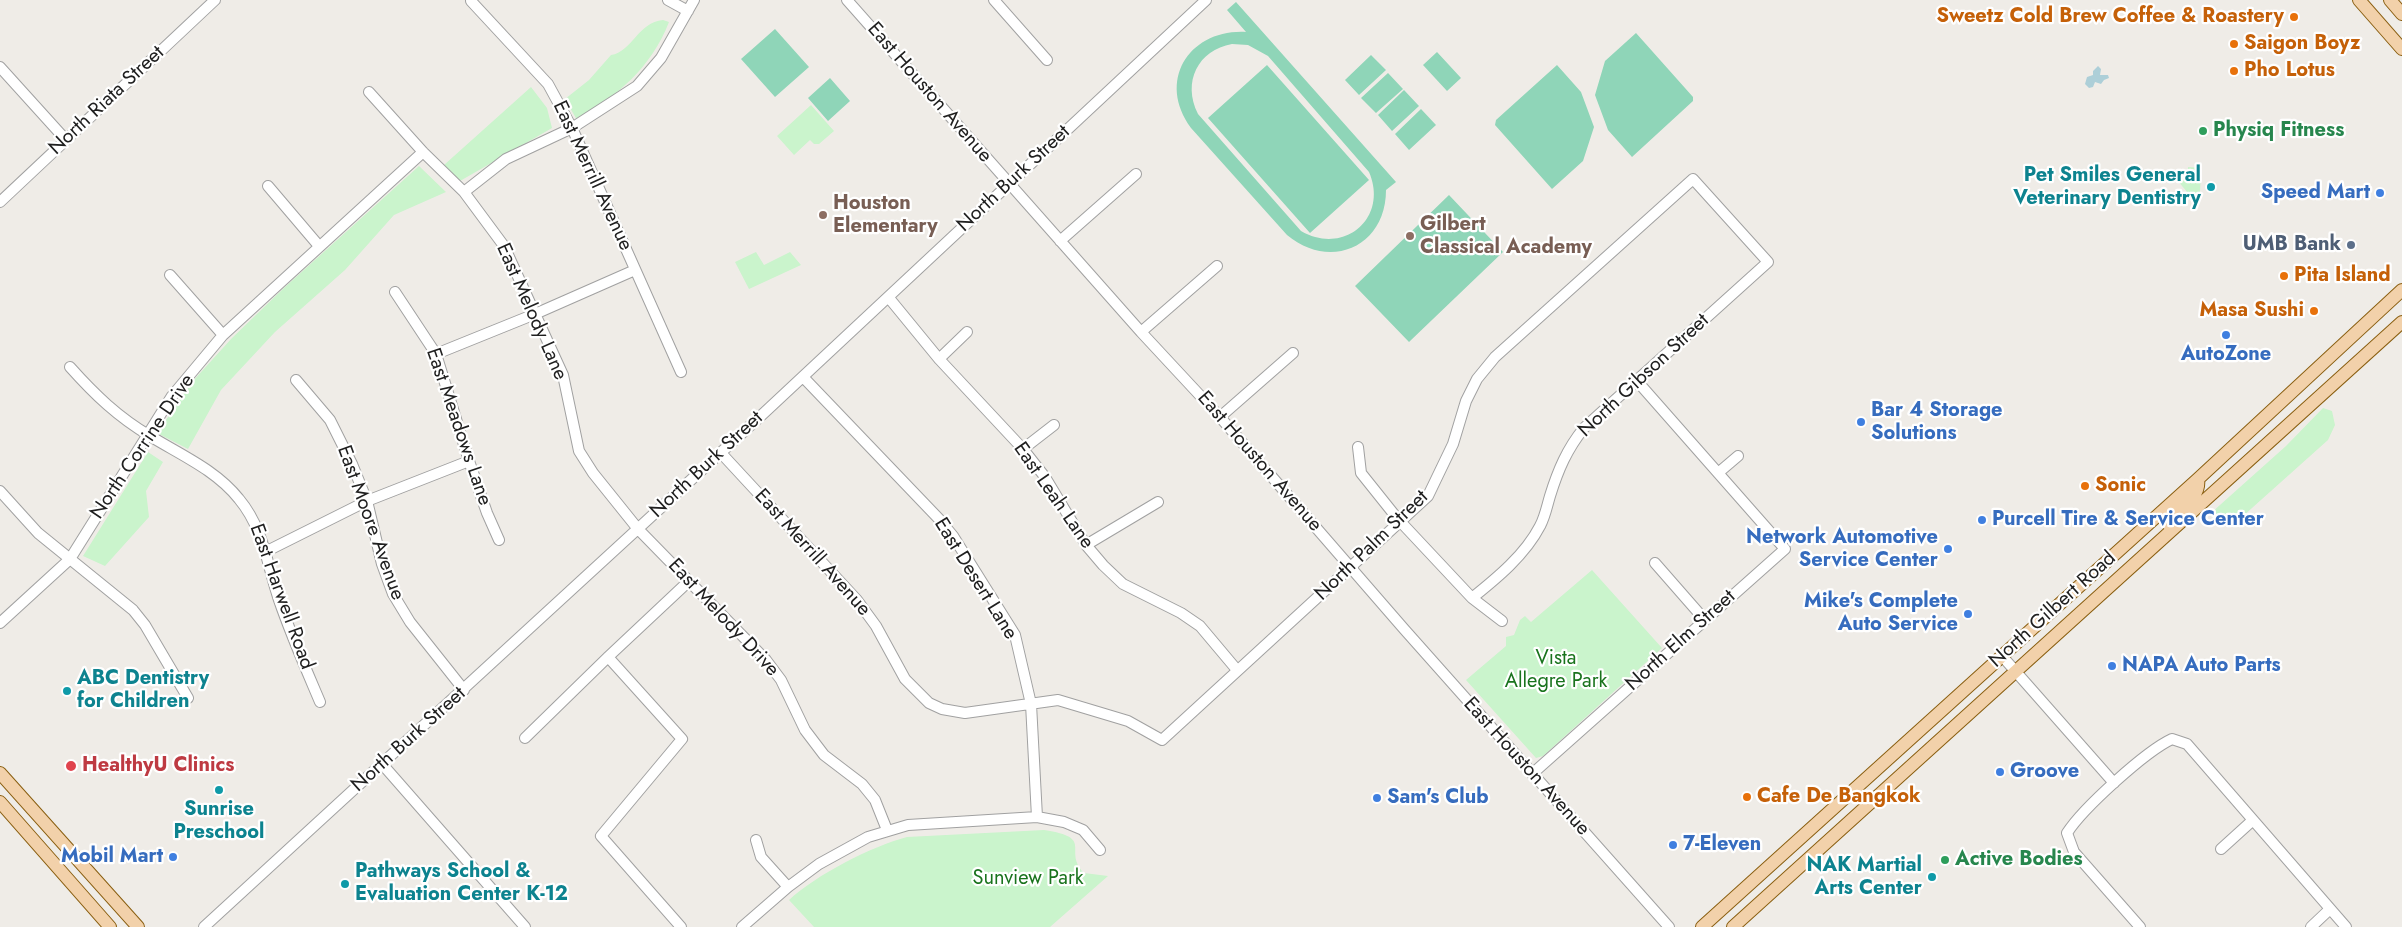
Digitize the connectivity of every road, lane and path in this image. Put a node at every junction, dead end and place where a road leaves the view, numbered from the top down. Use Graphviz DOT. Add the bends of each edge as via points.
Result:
graph roads {
  1 [pos="215,0"];
  2 [pos="668,0"];
  3 [pos="694,0"];
  4 [pos="847,0"];
  5 [pos="994,0"];
  6 [pos="1206,0"];
  7 [pos="2359,0"];
  8 [pos="2390,0"];
  9 [pos="471,1"];
  10 [pos="688,12"];
  11 [pos="2402,14"];
  12 [pos="2402,49"];
  13 [pos="1047,60"];
  14 [pos="0,66"];
  15 [pos="369,92"];
  16 [pos="572,128"];
  17 [pos="66,140"];
  18 [pos="423,152"];
  19 [pos="1136,174"];
  20 [pos="1009,184"];
  21 [pos="268,186"];
  22 [pos="464,192"];
  23 [pos="0,202"];
  24 [pos="1060,241"];
  25 [pos="319,246"];
  26 [pos="1768,262"];
  27 [pos="1217,266"];
  28 [pos="635,270"];
  29 [pos="170,275"];
  30 [pos="2402,290"];
  31 [pos="395,292"];
  32 [pos="889,298"];
  33 [pos="535,314"];
  34 [pos="2402,322"];
  35 [pos="967,332"];
  36 [pos="1141,332"];
  37 [pos="223,335"];
  38 [pos="1293,353"];
  39 [pos="436,354"];
  40 [pos="939,359"];
  41 [pos="70,367"];
  42 [pos="681,372"];
  43 [pos="803,377"];
  44 [pos="296,380"];
  45 [pos="1637,381"];
  46 [pos="1220,417"];
  47 [pos="1054,425"];
  48 [pos="148,436"];
  49 [pos="1358,447"];
  50 [pos="1023,449"];
  51 [pos="721,452"];
  52 [pos="1738,456"];
  53 [pos="469,461"];
  54 [pos="1718,473"];
  55 [pos="2198,479"];
  56 [pos="0,491"];
  57 [pos="367,502"];
  58 [pos="1158,502"];
  59 [pos="1401,521"];
  60 [pos="638,529"];
  61 [pos="2171,530"];
  62 [pos="499,540"];
  63 [pos="1086,545"];
  64 [pos="266,551"];
  65 [pos="70,559"];
  66 [pos="1655,563"];
  67 [pos="1351,567"];
  68 [pos="689,581"];
  69 [pos="1472,598"];
  70 [pos="1704,619"];
  71 [pos="1502,621"];
  72 [pos="0,623"];
  73 [pos="2002,656"];
  74 [pos="608,657"];
  75 [pos="1237,670"];
  76 [pos="2015,671"];
  77 [pos="464,690"];
  78 [pos="188,698"];
  79 [pos="320,702"];
  80 [pos="1031,704"];
  81 [pos="1918,732"];
  82 [pos="525,738"];
  83 [pos="1162,740"];
  84 [pos="1931,747"];
  85 [pos="383,764"];
  86 [pos="0,773"];
  87 [pos="1532,774"];
  88 [pos="2114,784"];
  89 [pos="0,802"];
  90 [pos="1037,817"];
  91 [pos="2253,820"];
  92 [pos="887,830"];
  93 [pos="756,840"];
  94 [pos="2221,849"];
  95 [pos="1100,850"];
  96 [pos="788,887"];
  97 [pos="2330,909"];
  98 [pos="110,927"];
  99 [pos="138,927"];
  100 [pos="204,927"];
  101 [pos="525,927"];
  102 [pos="681,927"];
  103 [pos="742,927"];
  104 [pos="1668,927"];
  105 [pos="1702,927"];
  106 [pos="1733,927"];
  107 [pos="2140,927"];
  108 [pos="2310,927"];
  109 [pos="2346,927"];
  1 -- 17 [label="street, North Riata Street"];
  2 -- 10 [label="street"];
  3 -- 10 [label="street"];
  4 -- 20 [label="street, East Houston Avenue"];
  5 -- 13 [label="street"];
  6 -- 20 [label="street, North Burk Street"];
  7 -- 12 [label="main road"];
  8 -- 11 [label="main road"];
  9 -- 16 [label="street, East Merrill Avenue" via="548,84"];
  10 -- 16 [label="street" via="661,58 637,86"];
  14 -- 17 [label="street"];
  15 -- 18 [label="street, East Melody Lane"];
  16 -- 22 [label="street" via="506,159"];
  16 -- 28 [label="street, East Merrill Avenue"];
  17 -- 23 [label="street, North Riata Street"];
  18 -- 22 [label="street, East Melody Lane"];
  18 -- 25 [label="street, North Corrine Drive"];
  19 -- 24 [label="street"];
  20 -- 24 [label="street, East Houston Avenue"];
  20 -- 32 [label="street, North Burk Street"];
  21 -- 25 [label="street"];
  22 -- 33 [label="street, East Melody Lane" via="504,246"];
  24 -- 36 [label="street, East Houston Avenue"];
  25 -- 37 [label="street, North Corrine Drive"];
  26 -- 45 [label="street, North Gibson Street"];
  26 -- 59 [label="street, North Palm Street" via="1693,179 1495,357 1466,401 1453,444 1428,496"];
  27 -- 36 [label="street"];
  28 -- 33 [label="street"];
  28 -- 42 [label="street, East Merrill Avenue"];
  29 -- 37 [label="street"];
  30 -- 55 [label="main road, North Gilbert Road"];
  31 -- 39 [label="street, East Meadows Lane"];
  32 -- 40 [label="street, East Leah Lane"];
  32 -- 43 [label="street, North Burk Street"];
  33 -- 39 [label="street"];
  33 -- 60 [label="street, East Melody Lane" via="563,375 579,451"];
  34 -- 61 [label="main road, North Gilbert Road"];
  35 -- 40 [label="street"];
  36 -- 46 [label="street, East Houston Avenue"];
  37 -- 48 [label="street, North Corrine Drive" via="172,396"];
  38 -- 46 [label="street"];
  39 -- 53 [label="street, East Meadows Lane"];
  40 -- 50 [label="street, East Leah Lane"];
  41 -- 48 [label="street, East Harwell Road" via="98,399"];
  43 -- 51 [label="street, North Burk Street"];
  43 -- 80 [label="street, East Desert Lane" via="953,536 1014,635"];
  44 -- 57 [label="street, East Moore Avenue" via="330,420"];
  45 -- 54 [label="street"];
  45 -- 69 [label="street, North Gibson Street" via="1584,428 1569,446 1540,526 1516,558"];
  46 -- 67 [label="street, East Houston Avenue"];
  47 -- 50 [label="street"];
  48 -- 64 [label="street, East Harwell Road" via="217,476 256,522"];
  48 -- 65 [label="street, North Corrine Drive"];
  49 -- 59 [label="street" via="1361,473"];
  50 -- 63 [label="street, East Leah Lane" via="1045,476"];
  51 -- 60 [label="street, North Burk Street"];
  51 -- 80 [label="street, East Merrill Avenue" via="857,600 906,679 929,703 965,713"];
  52 -- 54 [label="street"];
  53 -- 57 [label="street"];
  53 -- 62 [label="street, East Meadows Lane"];
  54 -- 70 [label="street, North Elm Street" via="1785,549"];
  55 -- 61 [label="main road" via="2200,488 2197,494 2169,519"];
  55 -- 73 [label="main road, North Gilbert Road"];
  56 -- 65 [label="street" via="38,533"];
  57 -- 64 [label="street"];
  57 -- 77 [label="street, East Moore Avenue" via="393,594 410,622"];
  58 -- 63 [label="street"];
  59 -- 67 [label="street, North Palm Street"];
  59 -- 69 [label="street"];
  60 -- 68 [label="street, East Melody Drive"];
  60 -- 77 [label="street, North Burk Street"];
  61 -- 76 [label="main road, North Gilbert Road"];
  63 -- 75 [label="street, East Leah Lane" via="1123,584 1200,626"];
  64 -- 79 [label="street, East Harwell Road" via="279,599"];
  65 -- 72 [label="street, North Corrine Drive"];
  65 -- 78 [label="street" via="133,610"];
  66 -- 70 [label="street"];
  67 -- 75 [label="street, North Palm Street"];
  67 -- 87 [label="street, East Houston Avenue"];
  68 -- 74 [label="street"];
  68 -- 92 [label="street, East Melody Drive" via="766,660 781,680 805,730 824,755 862,784 875,800"];
  69 -- 71 [label="street"];
  70 -- 87 [label="street, North Elm Street"];
  73 -- 76 [label="street"];
  73 -- 81 [label="main road, North Gilbert Road"];
  74 -- 82 [label="street"];
  74 -- 102 [label="street" via="682,739 601,836"];
  75 -- 83 [label="street, North Palm Street"];
  76 -- 84 [label="main road, North Gilbert Road"];
  76 -- 88 [label="street"];
  77 -- 85 [label="street, North Burk Street"];
  80 -- 83 [label="street, East Merrill Avenue" via="1058,700 1128,721"];
  80 -- 90 [label="street, East Desert Lane"];
  81 -- 84 [label="main road"];
  81 -- 105 [label="main road, North Gilbert Road"];
  84 -- 106 [label="main road, North Gilbert Road"];
  85 -- 100 [label="street, North Burk Street"];
  85 -- 101 [label="street"];
  86 -- 99 [label="main road"];
  87 -- 104 [label="street, East Houston Avenue"];
  88 -- 91 [label="street" via="2158,745 2172,739 2187,744"];
  88 -- 107 [label="street" via="2067,833 2074,852"];
  89 -- 98 [label="main road"];
  90 -- 92 [label="street" via="908,825"];
  90 -- 95 [label="street" via="1064,822 1083,830"];
  91 -- 94 [label="street"];
  91 -- 97 [label="street"];
  92 -- 96 [label="street" via="819,864"];
  93 -- 96 [label="street" via="761,857"];
  96 -- 103 [label="street"];
  97 -- 108 [label="street"];
  97 -- 109 [label="street"];
}
